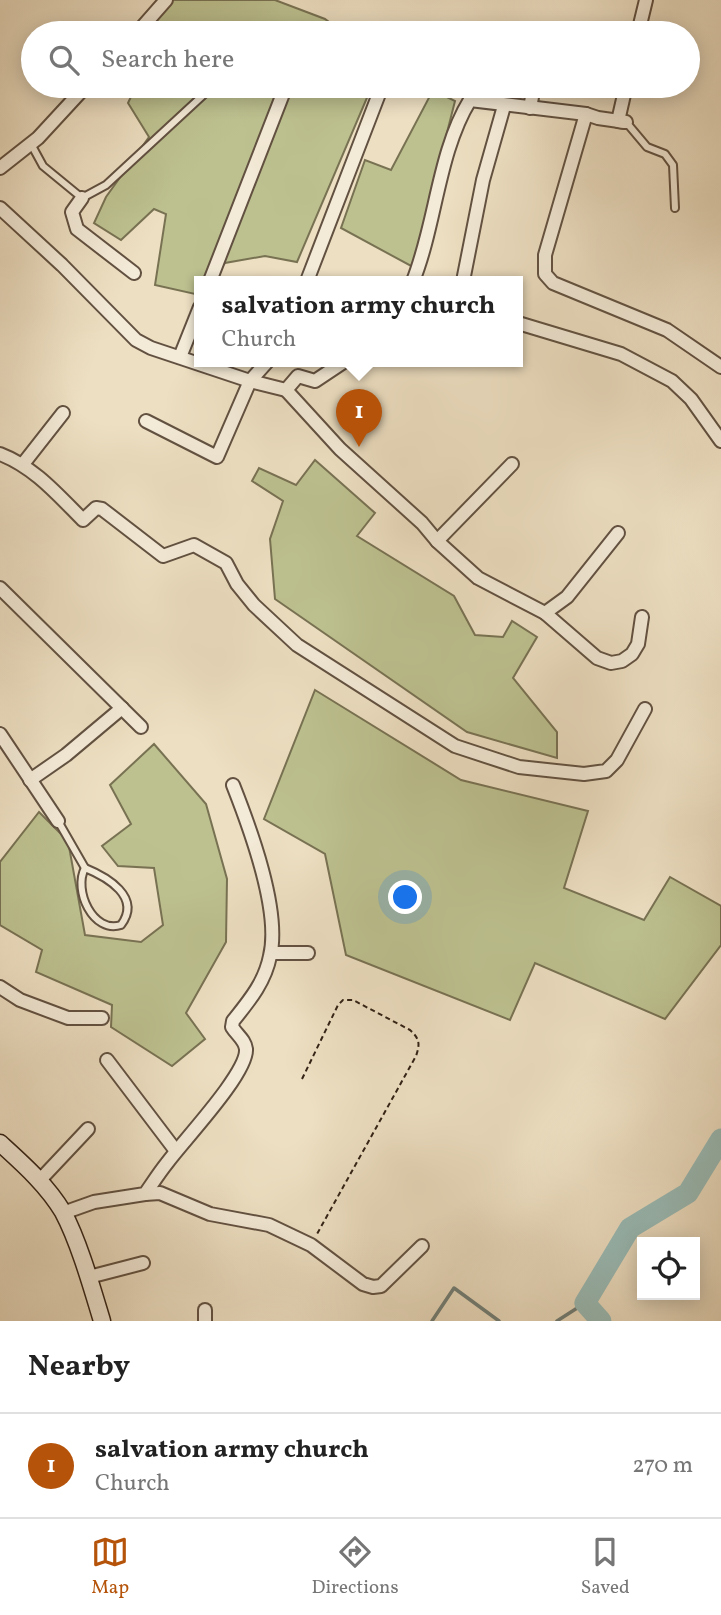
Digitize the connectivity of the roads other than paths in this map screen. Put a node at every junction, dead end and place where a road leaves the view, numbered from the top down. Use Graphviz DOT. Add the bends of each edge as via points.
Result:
graph roads {
  1 [pos="166,0"];
  2 [pos="646,0"];
  3 [pos="147,21"];
  4 [pos="641,21"];
  5 [pos="75,98"];
  6 [pos="200,98"];
  7 [pos="281,98"];
  8 [pos="377,98"];
  9 [pos="532,98"];
  10 [pos="623,98"];
  11 [pos="505,106"];
  12 [pos="530,108"];
  13 [pos="586,114"];
  14 [pos="626,122"];
  15 [pos="31,144"];
  16 [pos="0,168"];
  17 [pos="82,198"];
  18 [pos="0,208"];
  19 [pos="675,208"];
  20 [pos="134,273"];
  21 [pos="212,276"];
  22 [pos="309,276"];
  23 [pos="414,276"];
  24 [pos="464,276"];
  25 [pos="194,322"];
  26 [pos="523,325"];
  27 [pos="180,357"];
  28 [pos="194,362"];
  29 [pos="209,367"];
  30 [pos="263,367"];
  31 [pos="336,367"];
  32 [pos="721,367"];
  33 [pos="250,381"];
  34 [pos="286,390"];
  35 [pos="63,413"];
  36 [pos="146,421"];
  37 [pos="721,441"];
  38 [pos="0,454"];
  39 [pos="23,464"];
  40 [pos="512,464"];
  41 [pos="618,533"];
  42 [pos="437,541"];
  43 [pos="0,588"];
  44 [pos="545,613"];
  45 [pos="642,617"];
  46 [pos="122,708"];
  47 [pos="645,709"];
  48 [pos="141,727"];
  49 [pos="0,733"];
  50 [pos="30,780"];
  51 [pos="233,785"];
  52 [pos="58,821"];
  53 [pos="85,868"];
  54 [pos="271,953"];
  55 [pos="308,953"];
  56 [pos="0,987"];
  57 [pos="102,1018"];
  58 [pos="107,1060"];
  59 [pos="88,1129"];
  60 [pos="0,1143"];
  61 [pos="176,1151"];
  62 [pos="40,1180"];
  63 [pos="145,1194"];
  64 [pos="63,1213"];
  65 [pos="422,1246"];
  66 [pos="143,1264"];
  67 [pos="89,1277"];
  68 [pos="102,1321"];
  1 -- 3 [label="street"];
  2 -- 4 [label="street"];
  5 -- 15 [label="street"];
  6 -- 17 [label="lane" via="106,185"];
  7 -- 21 [label="street"];
  8 -- 22 [label="street"];
  9 -- 12 [label="street"];
  10 -- 14 [label="street" via="618,121"];
  11 -- 12 [label="street"];
  11 -- 23 [label="street" via="470,100 463,112"];
  11 -- 24 [label="street" via="483,180"];
  12 -- 13 [label="street"];
  13 -- 14 [label="street"];
  13 -- 32 [label="street" via="545,255 545,274 553,283 667,330"];
  14 -- 19 [label="lane" via="647,147 665,154 673,165"];
  15 -- 16 [label="street"];
  15 -- 17 [label="lane" via="43,166"];
  17 -- 20 [label="street" via="72,212 77,229"];
  18 -- 27 [label="street" via="136,340"];
  25 -- 27 [label="street"];
  26 -- 37 [label="street" via="621,354 672,381"];
  27 -- 28 [label="street"];
  29 -- 33 [label="street"];
  30 -- 33 [label="street"];
  31 -- 34 [label="street" via="315,381 298,376"];
  33 -- 34 [label="street"];
  33 -- 36 [label="street" via="217,457"];
  34 -- 42 [label="street" via="340,449"];
  35 -- 39 [label="street"];
  38 -- 39 [label="street"];
  39 -- 47 [label="street" via="83,520 96,508 102,509 163,556 194,545 226,563 254,605 297,645 455,746 519,768 584,774 606,771"];
  40 -- 42 [label="street"];
  41 -- 44 [label="street" via="567,597"];
  42 -- 44 [label="street" via="478,579"];
  43 -- 46 [label="street"];
  44 -- 45 [label="street" via="597,658 611,663 632,654"];
  46 -- 48 [label="street"];
  46 -- 50 [label="street"];
  49 -- 50 [label="street"];
  50 -- 52 [label="street"];
  51 -- 54 [label="street" via="254,840 266,893"];
  52 -- 53 [label="lane"];
  53 -- 53 [label="lane" via="123,894 127,912 121,925 114,928 97,922 89,912 82,888"];
  54 -- 55 [label="street"];
  54 -- 61 [label="street" via="258,988 233,1021 247,1052 242,1066"];
  56 -- 57 [label="street" via="20,1000 68,1018"];
  58 -- 61 [label="street"];
  59 -- 62 [label="street"];
  60 -- 62 [label="main road"];
  61 -- 63 [label="street"];
  62 -- 64 [label="main road"];
  63 -- 64 [label="street" via="93,1202"];
  63 -- 65 [label="street" via="160,1193 210,1214 269,1225 311,1245 373,1287 381,1286"];
  64 -- 67 [label="main road"];
  66 -- 67 [label="street"];
  67 -- 68 [label="main road"];
}
